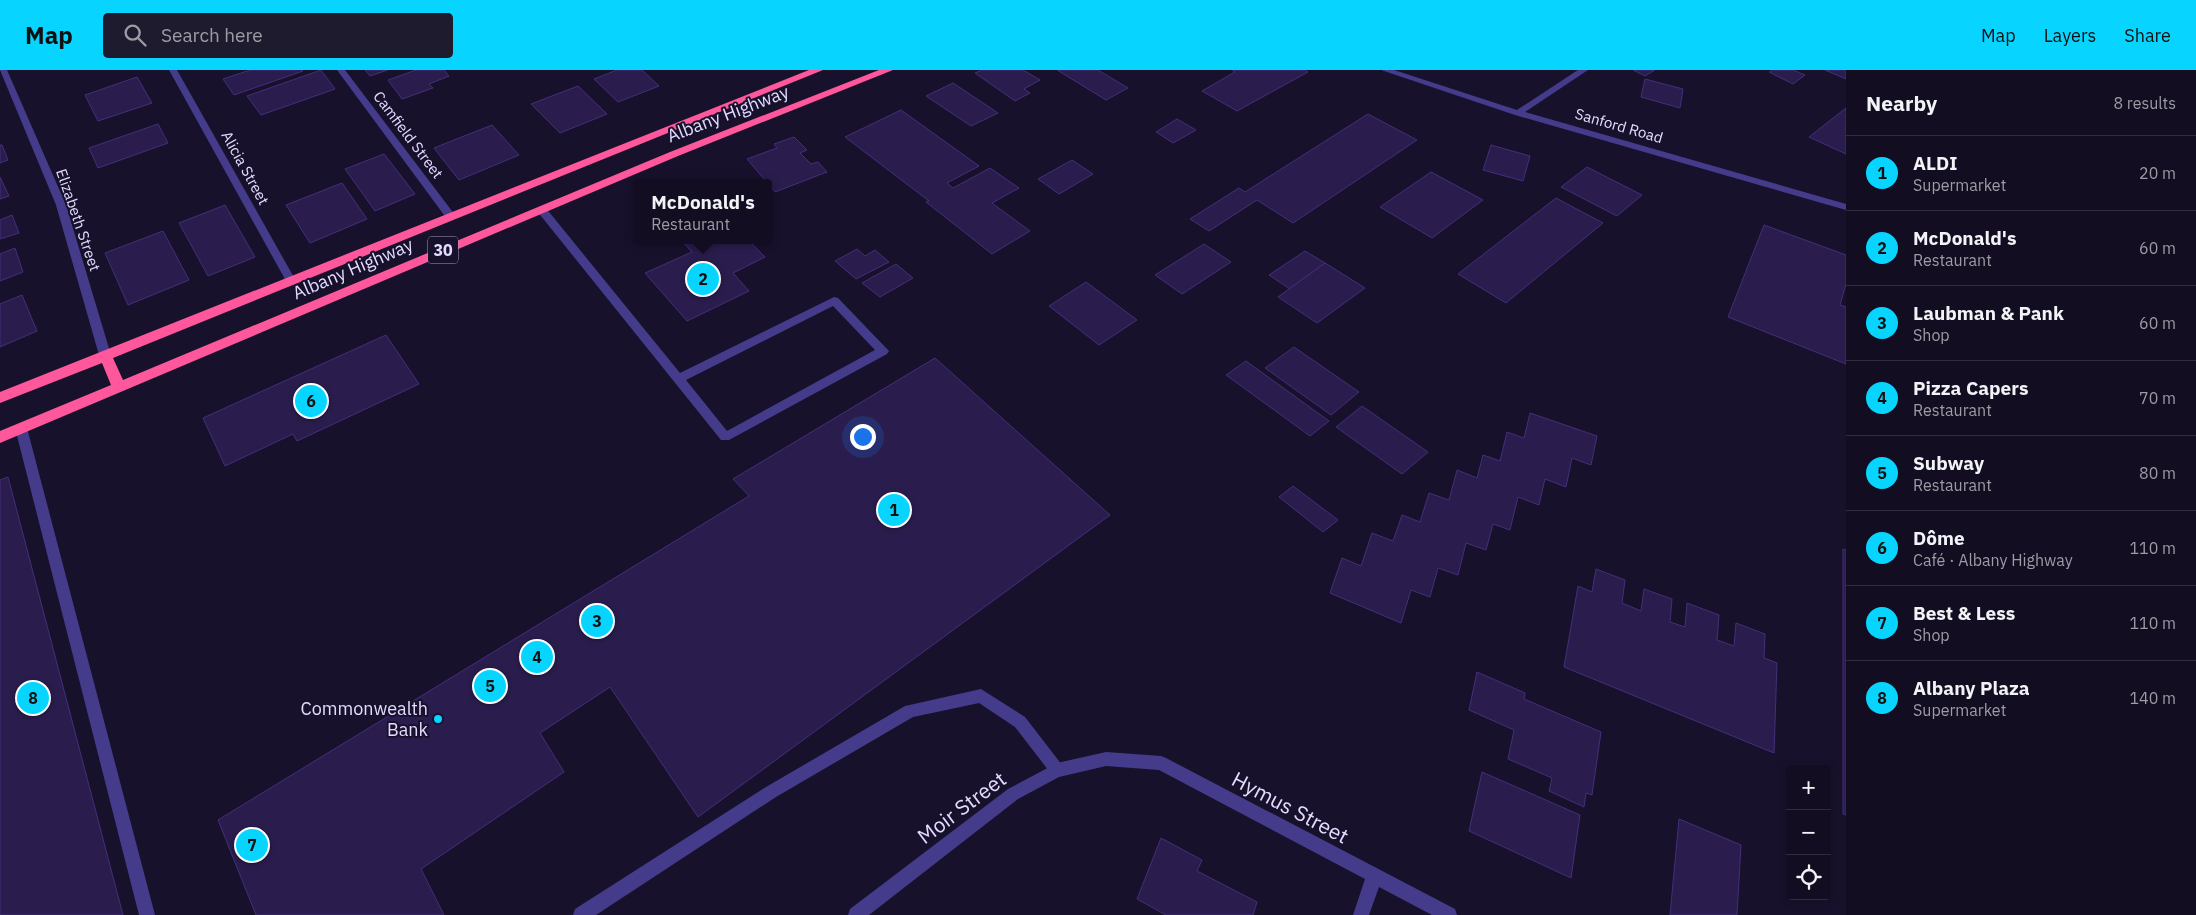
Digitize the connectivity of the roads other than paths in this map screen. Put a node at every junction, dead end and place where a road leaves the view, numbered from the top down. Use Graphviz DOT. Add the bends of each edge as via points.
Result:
graph roads {
  1 [pos="3,70"];
  2 [pos="172,70"];
  3 [pos="341,70"];
  4 [pos="818,70"];
  5 [pos="888,70"];
  6 [pos="1385,70"];
  7 [pos="1584,70"];
  8 [pos="1518,113"];
  9 [pos="664,144"];
  10 [pos="1846,207"];
  11 [pos="541,209"];
  12 [pos="451,217"];
  13 [pos="291,281"];
  14 [pos="105,355"];
  15 [pos="678,380"];
  16 [pos="119,387"];
  17 [pos="0,398"];
  18 [pos="21,428"];
  19 [pos="0,436"];
  20 [pos="1106,759"];
  21 [pos="1057,770"];
  22 [pos="1374,877"];
  23 [pos="147,915"];
  24 [pos="581,915"];
  25 [pos="856,915"];
  26 [pos="1361,915"];
  27 [pos="1449,915"];
  1 -- 14 [label="street, Elizabeth Street" via="61,205"];
  2 -- 13 [label="street, Alicia Street"];
  3 -- 12 [label="street, Camfield Street"];
  4 -- 9 [label="highway, Albany Highway / 30"];
  5 -- 9 [label="highway, Albany Highway / 30"];
  6 -- 8 [label="street, Sanford Road"];
  7 -- 8 [label="street"];
  8 -- 10 [label="street, Sanford Road"];
  9 -- 11 [label="highway, Albany Highway / 30"];
  9 -- 12 [label="highway, Albany Highway / 30"];
  11 -- 15 [label="street"];
  11 -- 16 [label="highway, Albany Highway / 30"];
  12 -- 13 [label="highway, Albany Highway / 30"];
  13 -- 14 [label="highway, Albany Highway / 30"];
  14 -- 16 [label="highway"];
  14 -- 17 [label="highway, Albany Highway / 30"];
  15 -- 15 [label="street" via="725,436 884,351 834,301"];
  16 -- 18 [label="highway, Albany Highway / 30"];
  18 -- 19 [label="highway, Albany Highway / 30"];
  18 -- 23 [label="street"];
  20 -- 21 [label="street, Moir Street"];
  20 -- 22 [label="street, Hymus Street" via="1161,763"];
  21 -- 24 [label="street" via="1020,722 981,696 910,711 771,792"];
  21 -- 25 [label="street, Moir Street" via="1013,794"];
  22 -- 26 [label="street"];
  22 -- 27 [label="street, Hymus Street"];
}
